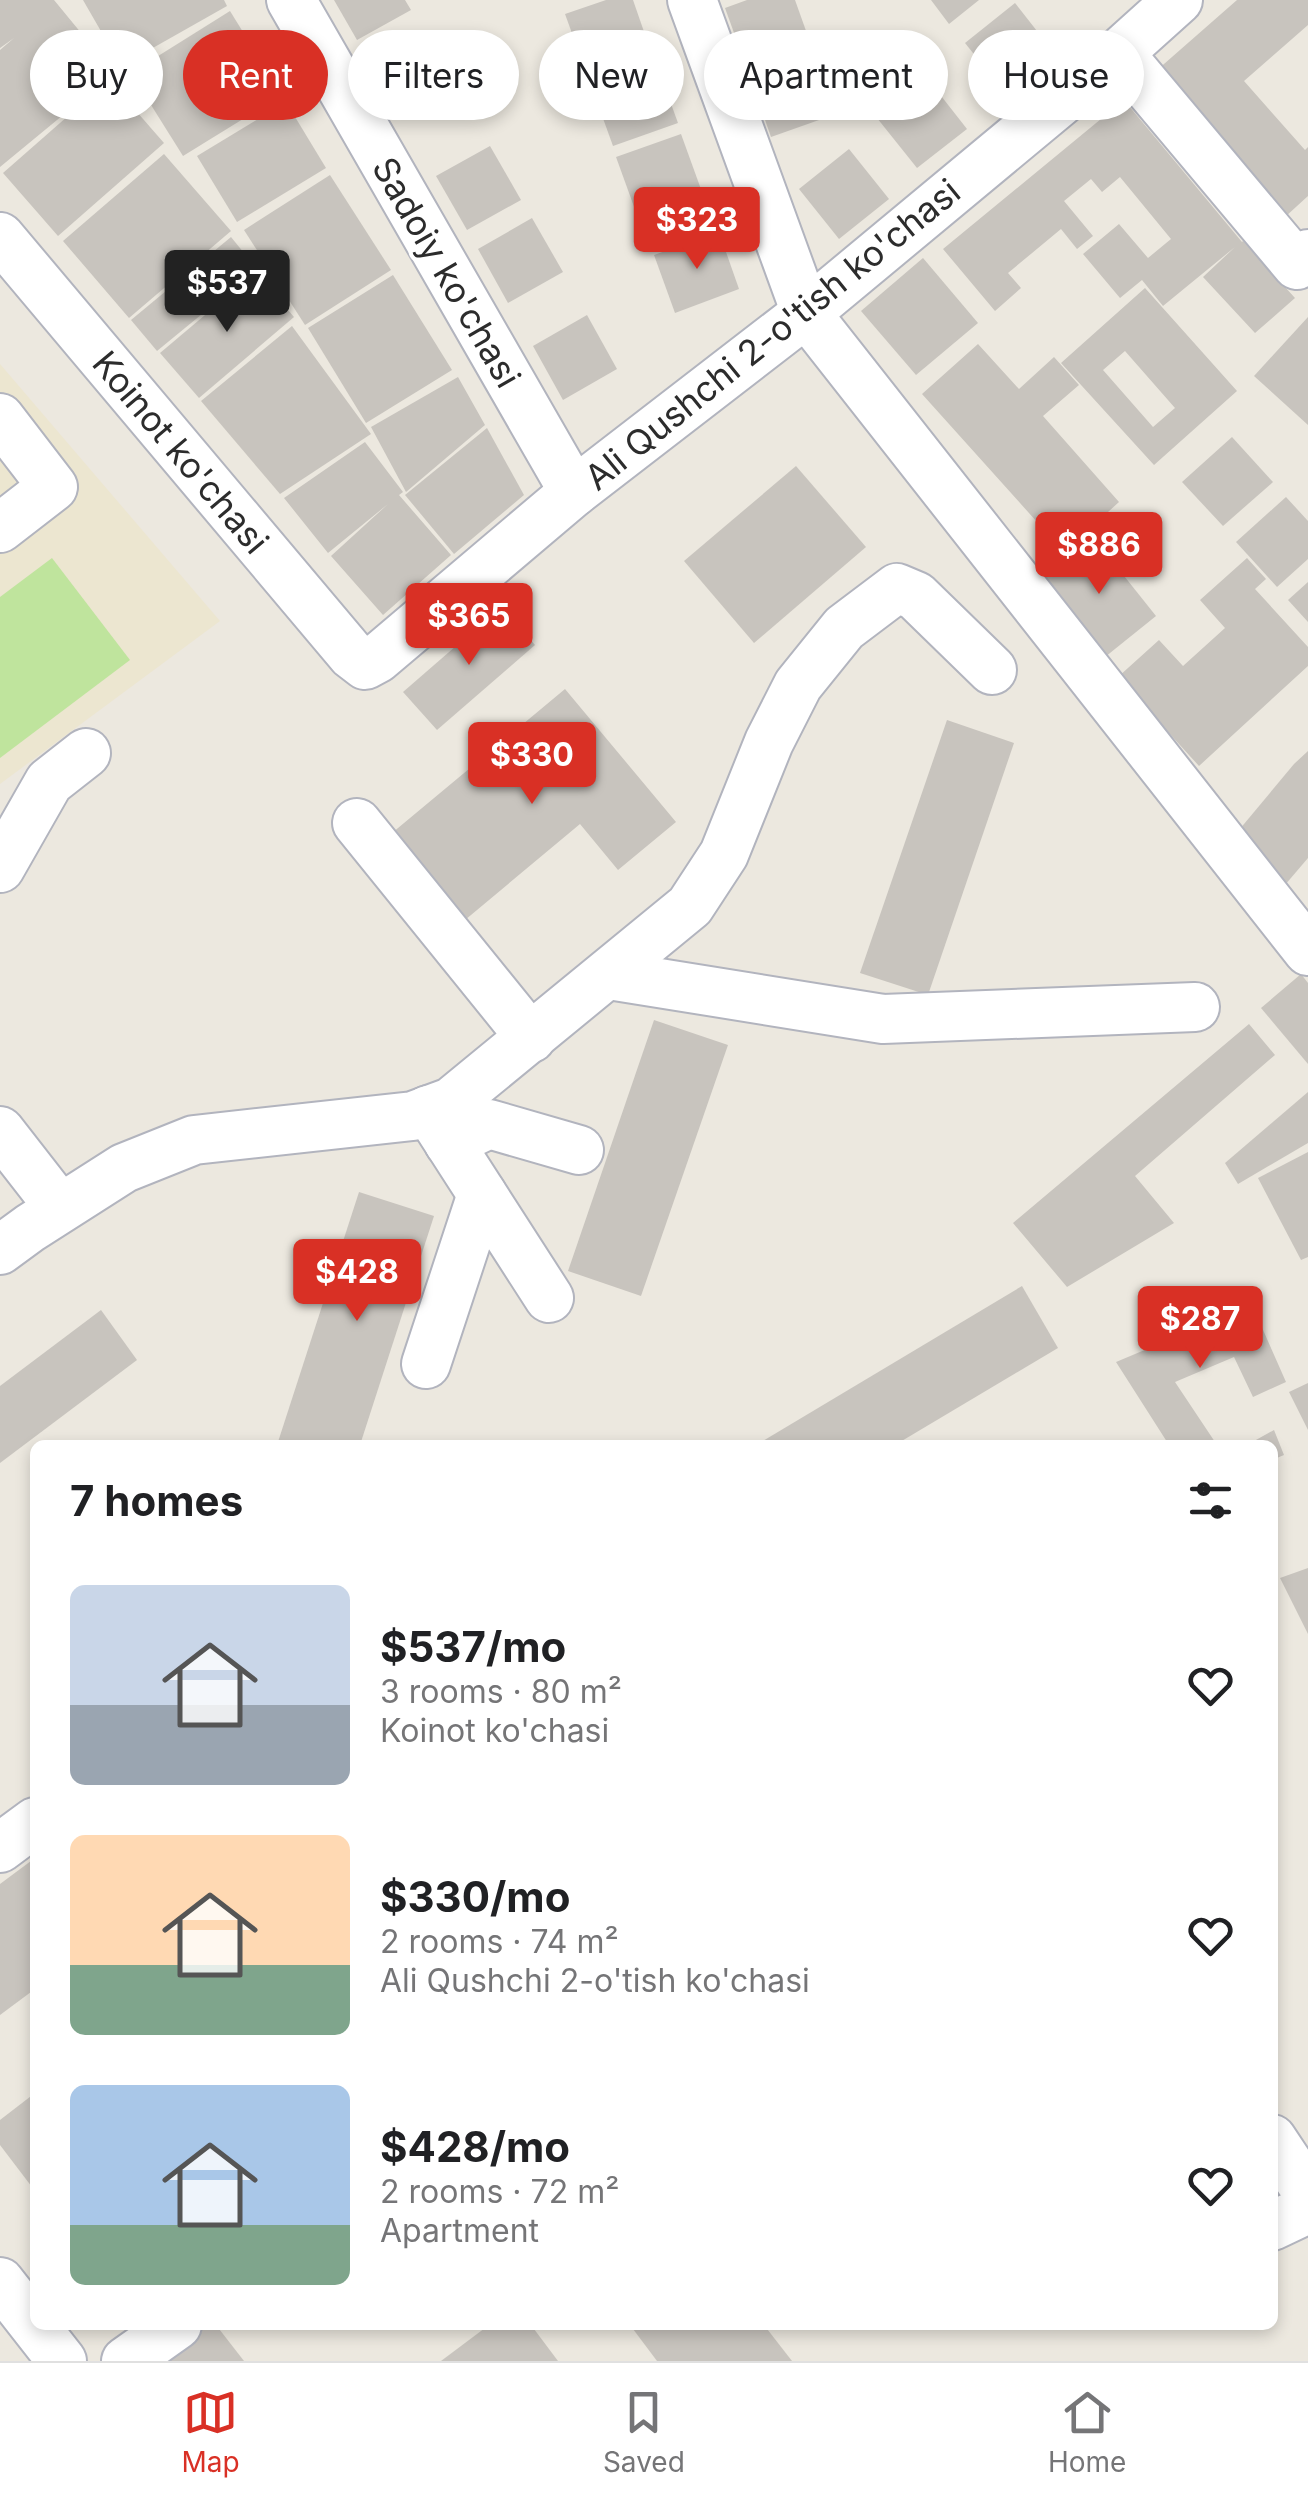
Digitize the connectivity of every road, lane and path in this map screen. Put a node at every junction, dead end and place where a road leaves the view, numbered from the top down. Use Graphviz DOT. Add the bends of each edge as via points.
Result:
graph roads {
  1 [pos="290,0"];
  2 [pos="692,0"];
  3 [pos="1178,0"];
  4 [pos="1144,30"];
  5 [pos="1144,82"];
  6 [pos="1037,120"];
  7 [pos="0,237"];
  8 [pos="1308,254"];
  9 [pos="806,313"];
  10 [pos="0,418"];
  11 [pos="574,492"];
  12 [pos="0,528"];
  13 [pos="366,665"];
  14 [pos="992,670"];
  15 [pos="86,753"];
  16 [pos="356,823"];
  17 [pos="0,868"];
  18 [pos="1300,922"];
  19 [pos="609,975"];
  20 [pos="1195,1007"];
  21 [pos="531,1038"];
  22 [pos="439,1127"];
  23 [pos="0,1131"];
  24 [pos="579,1150"];
  25 [pos="482,1194"];
  26 [pos="60,1208"];
  27 [pos="0,1250"];
  28 [pos="548,1298"];
  29 [pos="426,1364"];
  30 [pos="30,1826"];
  31 [pos="0,1848"];
  32 [pos="1278,2147"];
  33 [pos="1308,2192"];
  34 [pos="1308,2209"];
  35 [pos="1278,2223"];
  36 [pos="0,2282"];
  37 [pos="30,2320"];
  38 [pos="38,2330"];
  39 [pos="170,2330"];
  40 [pos="62,2361"];
  41 [pos="126,2361"];
  1 -- 11 [label="street, Sadoiy ko'chasi"];
  2 -- 9 [label="street"];
  3 -- 4 [label="street, Ali Qushchi 2-o'tish ko'chasi"];
  5 -- 8 [label="street" via="1296,265"];
  6 -- 9 [label="street, Ali Qushchi 2-o'tish ko'chasi"];
  7 -- 13 [label="street, Koinot ko'chasi"];
  9 -- 11 [label="street, Ali Qushchi 2-o'tish ko'chasi"];
  9 -- 18 [label="street"];
  10 -- 12 [label="street" via="53,487"];
  11 -- 13 [label="street, Ali Qushchi 2-o'tish ko'chasi"];
  14 -- 19 [label="street" via="916,596 897,588 844,628 798,685 724,854 690,906"];
  15 -- 17 [label="street" via="50,782"];
  16 -- 21 [label="street"];
  19 -- 20 [label="street" via="883,1019"];
  19 -- 21 [label="street"];
  21 -- 22 [label="street" via="451,1102"];
  22 -- 24 [label="street" via="490,1124"];
  22 -- 25 [label="street"];
  22 -- 26 [label="street" via="413,1116 194,1140 124,1168"];
  23 -- 26 [label="street"];
  25 -- 28 [label="street"];
  25 -- 29 [label="street"];
  26 -- 27 [label="street"];
  30 -- 31 [label="street"];
  32 -- 33 [label="street"];
  34 -- 35 [label="street"];
  36 -- 37 [label="street"];
  38 -- 40 [label="street"];
  39 -- 41 [label="street"];
}
